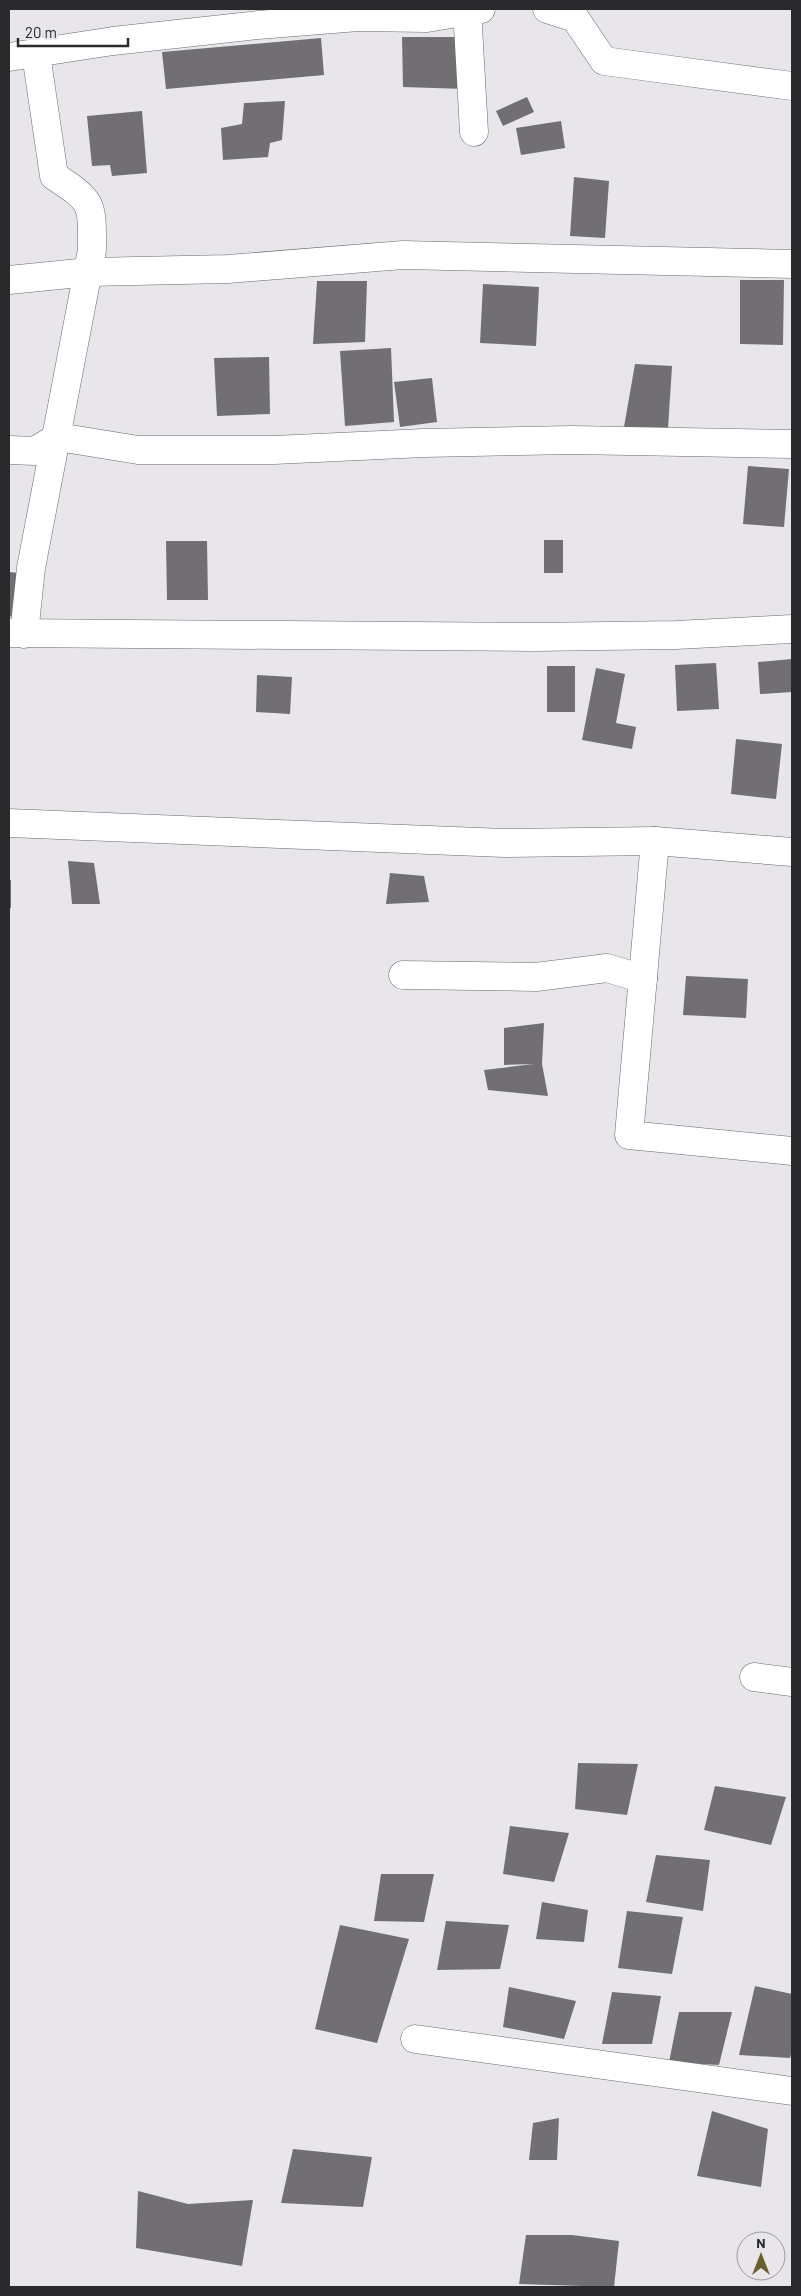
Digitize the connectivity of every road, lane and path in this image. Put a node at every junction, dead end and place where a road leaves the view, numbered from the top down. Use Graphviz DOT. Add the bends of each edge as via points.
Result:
graph roads {
  1 [pos="547,9"];
  2 [pos="472,10"];
  3 [pos="42,50"];
  4 [pos="9,57"];
  5 [pos="792,86"];
  6 [pos="474,132"];
  7 [pos="792,264"];
  8 [pos="89,272"];
  9 [pos="9,280"];
  10 [pos="58,437"];
  11 [pos="792,444"];
  12 [pos="9,450"];
  13 [pos="792,629"];
  14 [pos="16,634"];
  15 [pos="9,823"];
  16 [pos="654,841"];
  17 [pos="792,852"];
  18 [pos="403,975"];
  19 [pos="643,978"];
  20 [pos="792,1151"];
  21 [pos="754,1677"];
  22 [pos="792,1682"];
  23 [pos="415,2039"];
  24 [pos="792,2091"];
  1 -- 5 [label="street" via="575,18 604,62"];
  2 -- 3 [label="street" via="427,18 358,17 258,25"];
  2 -- 6 [label="street"];
  3 -- 4 [label="street"];
  3 -- 8 [label="street" via="37,61 54,176 80,193 92,212"];
  7 -- 8 [label="street" via="403,255 228,269"];
  8 -- 9 [label="street"];
  8 -- 10 [label="street"];
  10 -- 11 [label="street" via="138,450 274,450 572,440"];
  10 -- 12 [label="street" via="35,451"];
  10 -- 14 [label="street"];
  13 -- 14 [label="street" via="676,635 515,637"];
  15 -- 16 [label="street" via="504,843"];
  16 -- 17 [label="street"];
  16 -- 19 [label="street"];
  18 -- 19 [label="street" via="536,977 606,968"];
  19 -- 20 [label="street" via="629,1135"];
  21 -- 22 [label="street"];
  23 -- 24 [label="street"];
}
